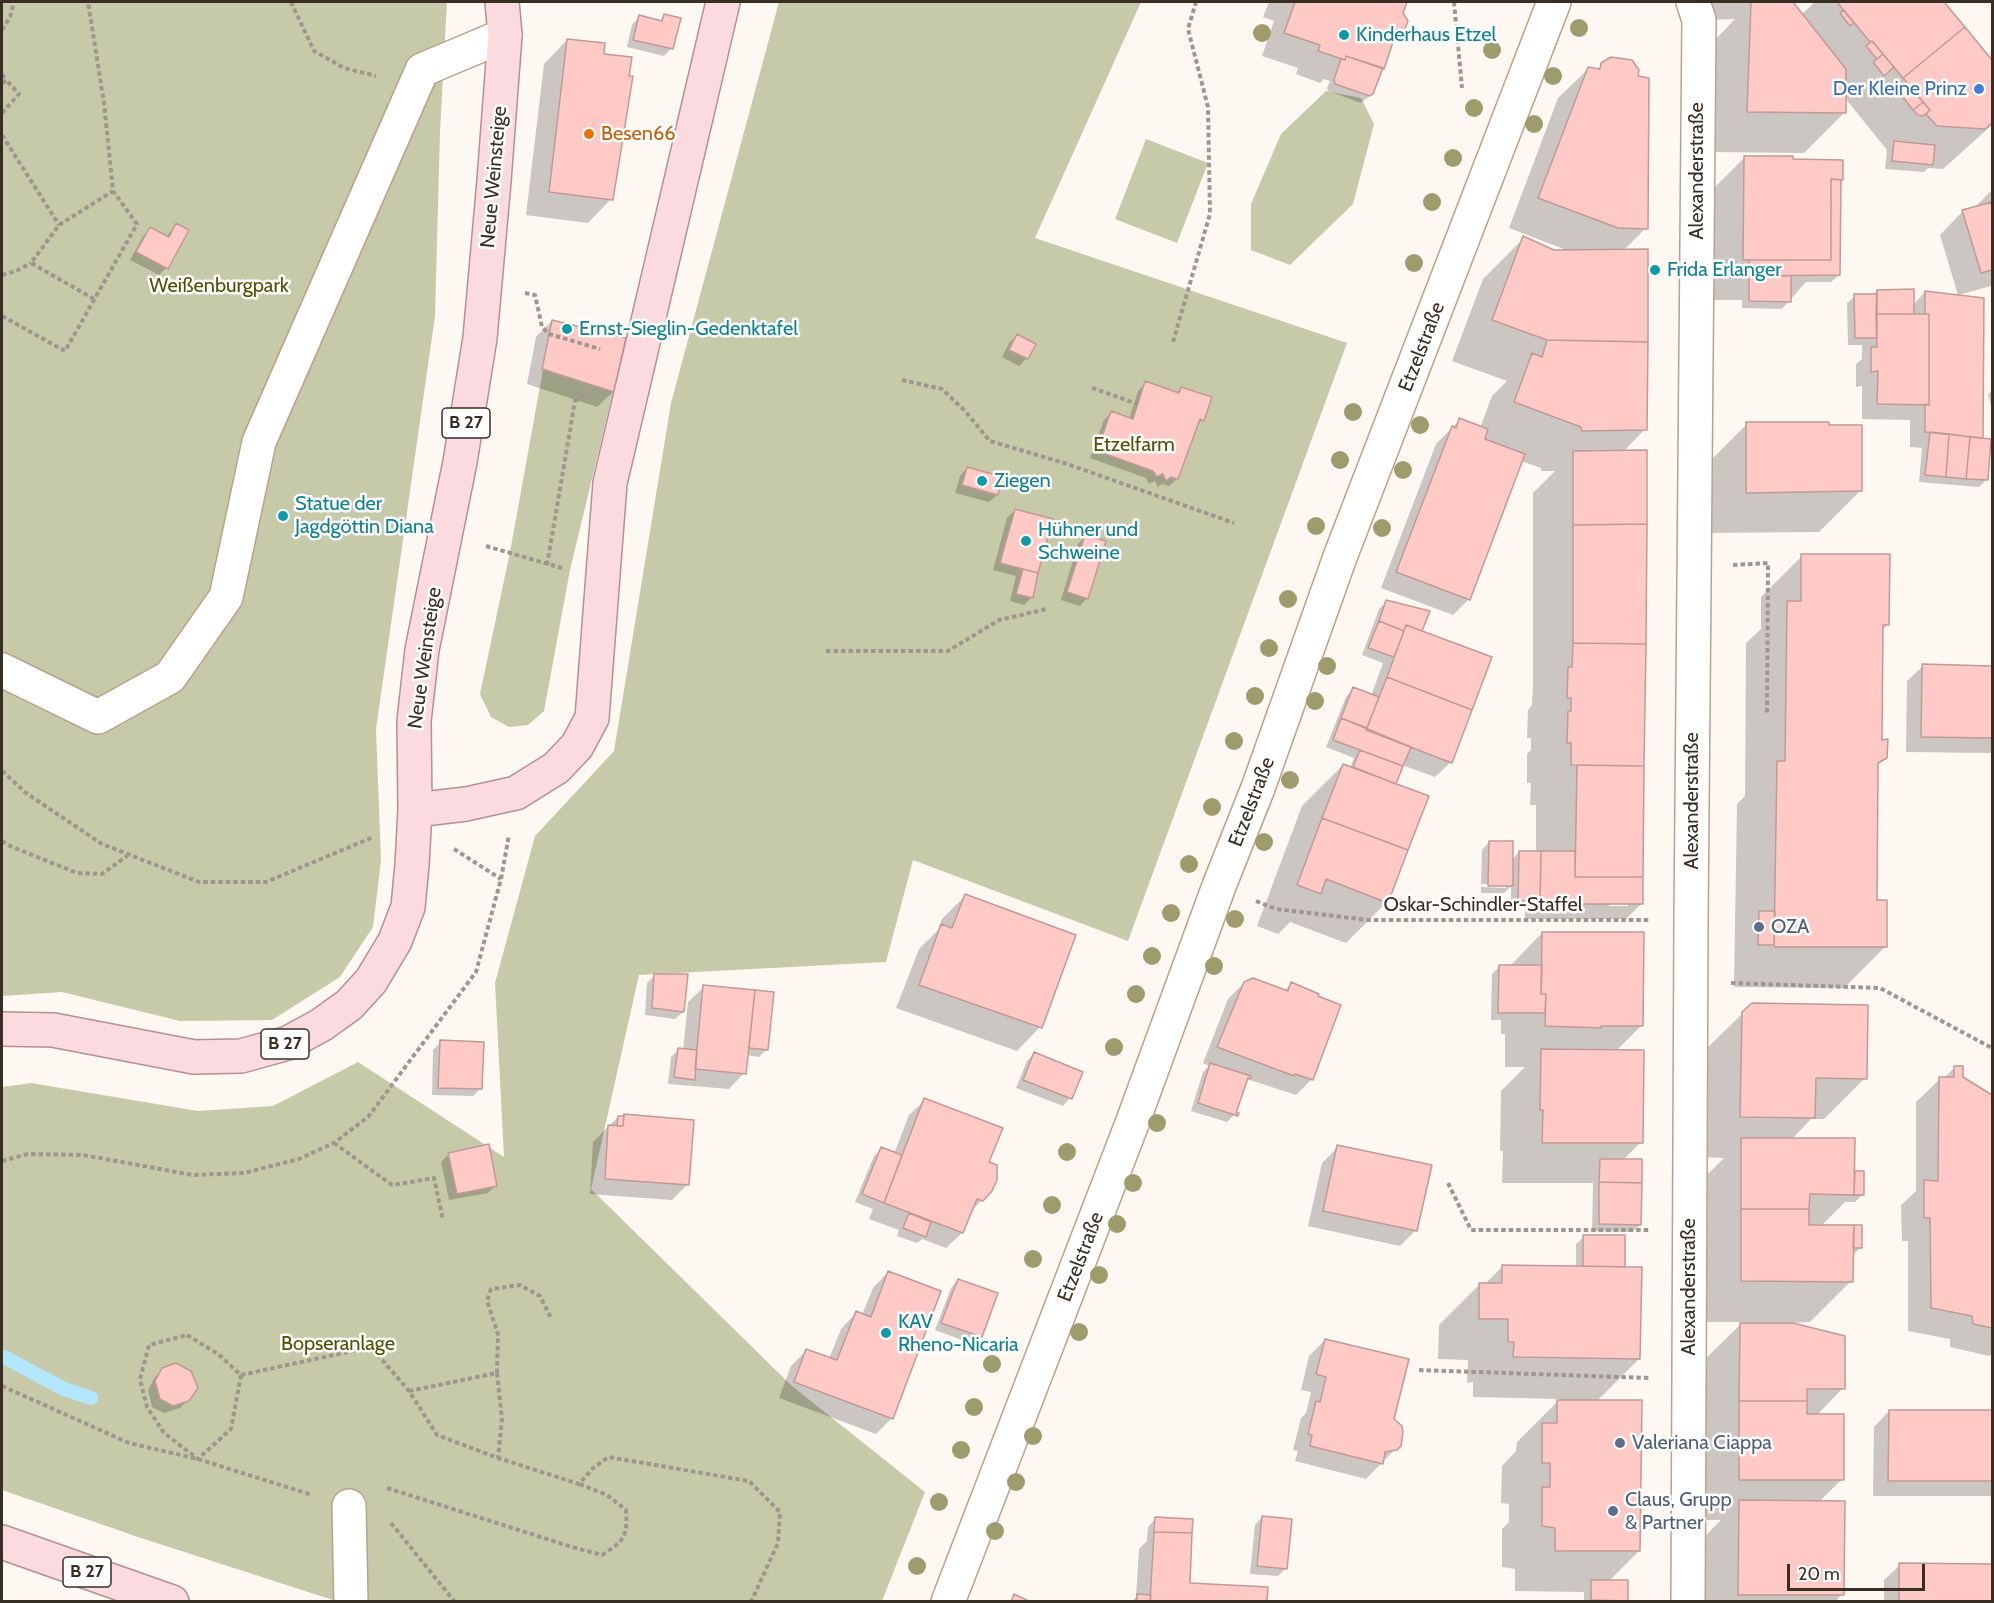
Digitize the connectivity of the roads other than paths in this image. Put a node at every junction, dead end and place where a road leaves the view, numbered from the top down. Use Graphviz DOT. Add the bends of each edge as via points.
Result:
graph roads {
  1 [pos="502,2"];
  2 [pos="723,2"];
  3 [pos="1554,2"];
  4 [pos="1694,2"];
  5 [pos="505,35"];
  6 [pos="2,670"];
  7 [pos="415,810"];
  8 [pos="2,1029"];
  9 [pos="349,1506"];
  10 [pos="2,1542"];
  11 [pos="172,1602"];
  12 [pos="351,1602"];
  13 [pos="948,1602"];
  14 [pos="1688,1602"];
  1 -- 5 [label="main road, Neue Weinsteige / B 27"];
  2 -- 7 [label="main road" via="610,483 592,718 577,746 556,768 516,793"];
  3 -- 13 [label="street, Etzelstraße" via="1340,557 1258,788"];
  4 -- 14 [label="street, Alexanderstraße" via="1699,20"];
  5 -- 6 [label="street" via="422,70 259,442 226,597 170,677 98,717"];
  5 -- 7 [label="main road, Neue Weinsteige / B 27" via="480,338 422,650 414,721"];
  7 -- 8 [label="main road, B 27" via="408,907 395,941 371,981 349,1005 321,1026 288,1043 241,1056 194,1057 53,1030"];
  9 -- 12 [label="street"];
  10 -- 11 [label="main road, B 27"];
}
